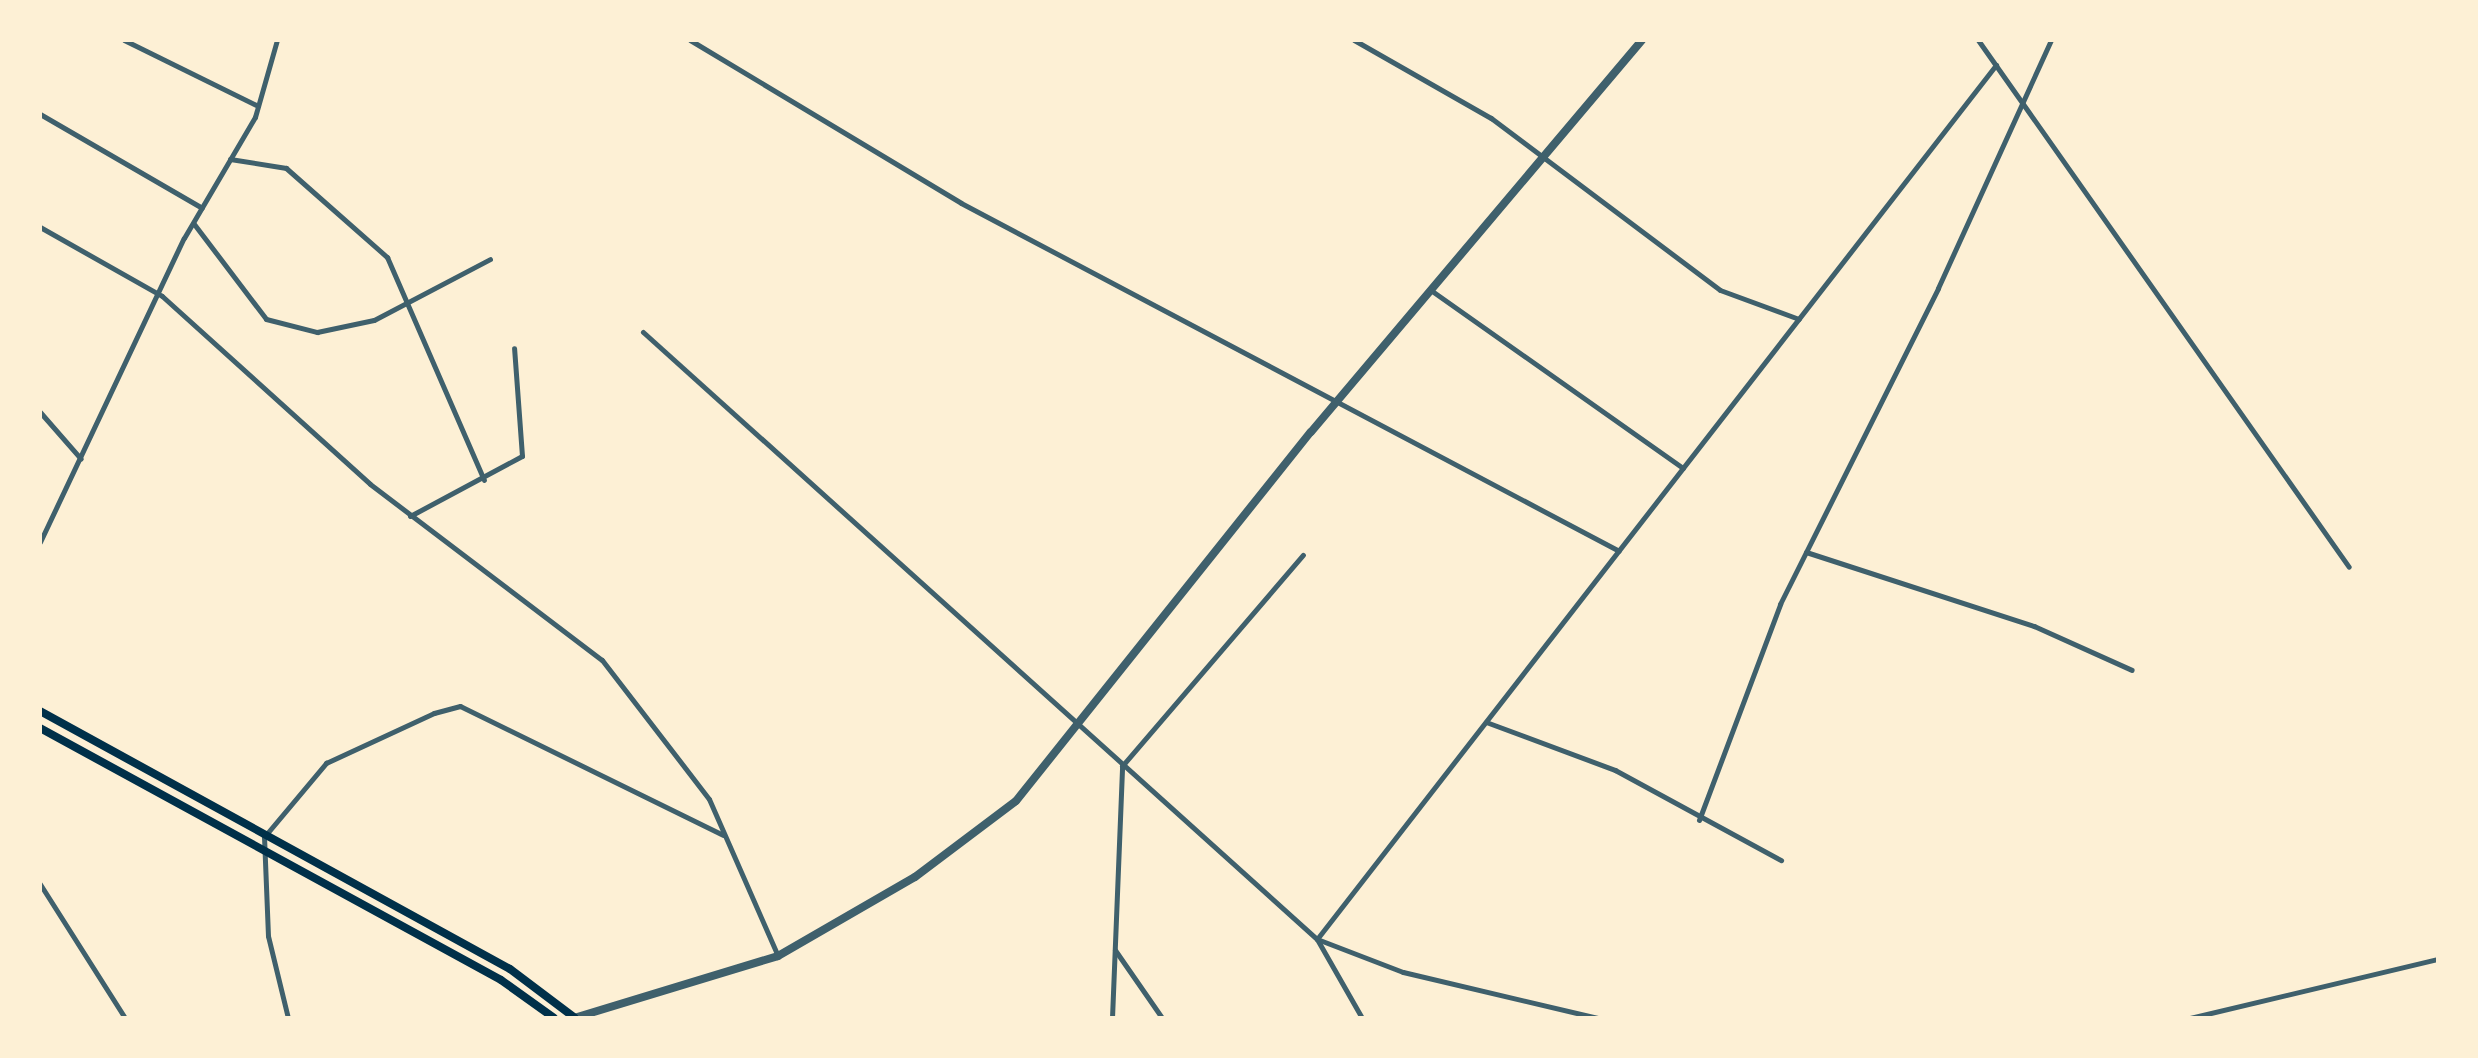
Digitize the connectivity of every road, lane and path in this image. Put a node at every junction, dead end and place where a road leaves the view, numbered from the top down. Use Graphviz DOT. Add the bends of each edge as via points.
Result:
graph roads {
  1 [pos="124,40"];
  2 [pos="277,40"];
  3 [pos="690,40"];
  4 [pos="1354,40"];
  5 [pos="1642,40"];
  6 [pos="1978,40"];
  7 [pos="2052,40"];
  8 [pos="1996,65"];
  9 [pos="2023,104"];
  10 [pos="258,106"];
  11 [pos="40,114"];
  12 [pos="230,159"];
  13 [pos="1544,160"];
  14 [pos="202,208"];
  15 [pos="193,223"];
  16 [pos="40,227"];
  17 [pos="490,259"];
  18 [pos="1432,291"];
  19 [pos="162,296"];
  20 [pos="409,299"];
  21 [pos="1798,319"];
  22 [pos="643,332"];
  23 [pos="514,348"];
  24 [pos="1338,399"];
  25 [pos="40,412"];
  26 [pos="81,459"];
  27 [pos="1683,468"];
  28 [pos="484,480"];
  29 [pos="410,516"];
  30 [pos="40,542"];
  31 [pos="1619,551"];
  32 [pos="1806,552"];
  33 [pos="1303,554"];
  34 [pos="2349,568"];
  35 [pos="2132,670"];
  36 [pos="40,712"];
  37 [pos="1076,721"];
  38 [pos="1486,722"];
  39 [pos="40,728"];
  40 [pos="1122,766"];
  41 [pos="1699,820"];
  42 [pos="726,836"];
  43 [pos="264,837"];
  44 [pos="263,854"];
  45 [pos="1781,860"];
  46 [pos="40,884"];
  47 [pos="1317,940"];
  48 [pos="1115,949"];
  49 [pos="778,956"];
  50 [pos="2438,960"];
  51 [pos="126,1018"];
  52 [pos="288,1018"];
  53 [pos="554,1018"];
  54 [pos="575,1018"];
  55 [pos="1112,1018"];
  56 [pos="1162,1018"];
  57 [pos="1362,1018"];
  58 [pos="1598,1018"];
  59 [pos="2190,1018"];
  1 -- 10 [label="street"];
  2 -- 10 [label="street"];
  3 -- 24 [label="street" via="961,203"];
  4 -- 13 [label="street" via="1491,118"];
  5 -- 13 [label="street"];
  6 -- 8 [label="street"];
  7 -- 9 [label="street"];
  8 -- 9 [label="street"];
  8 -- 21 [label="street"];
  9 -- 32 [label="street"];
  9 -- 34 [label="street"];
  10 -- 12 [label="street"];
  11 -- 14 [label="street"];
  12 -- 14 [label="street"];
  12 -- 20 [label="street" via="286,168 387,257"];
  13 -- 18 [label="street"];
  13 -- 21 [label="street" via="1720,290"];
  14 -- 15 [label="street"];
  15 -- 19 [label="street"];
  15 -- 20 [label="street" via="251,305 277,326 317,332 374,320"];
  16 -- 19 [label="street"];
  17 -- 20 [label="street"];
  18 -- 24 [label="street"];
  18 -- 27 [label="street"];
  19 -- 26 [label="street"];
  19 -- 29 [label="street"];
  20 -- 28 [label="street"];
  21 -- 27 [label="street"];
  22 -- 37 [label="street"];
  23 -- 28 [label="street" via="522,456"];
  24 -- 31 [label="street"];
  24 -- 37 [label="street"];
  25 -- 26 [label="street"];
  26 -- 30 [label="street"];
  27 -- 31 [label="street"];
  28 -- 29 [label="street"];
  29 -- 42 [label="street" via="602,660 710,799"];
  31 -- 38 [label="street"];
  32 -- 35 [label="street" via="2034,626"];
  32 -- 41 [label="street"];
  33 -- 40 [label="street"];
  36 -- 43 [label="main road"];
  37 -- 40 [label="street"];
  37 -- 49 [label="street" via="1016,801 971,838"];
  38 -- 41 [label="street" via="1615,770"];
  38 -- 47 [label="street"];
  39 -- 44 [label="main road"];
  40 -- 47 [label="street"];
  40 -- 48 [label="street"];
  41 -- 45 [label="street"];
  42 -- 43 [label="street" via="460,706 326,763"];
  42 -- 49 [label="street"];
  43 -- 44 [label="street"];
  43 -- 54 [label="main road" via="510,969"];
  44 -- 52 [label="street" via="268,936"];
  44 -- 53 [label="main road" via="502,980"];
  46 -- 51 [label="street"];
  47 -- 57 [label="street"];
  47 -- 58 [label="street" via="1403,972"];
  48 -- 55 [label="street"];
  48 -- 56 [label="street"];
  49 -- 54 [label="street"];
  50 -- 59 [label="street"];
}
